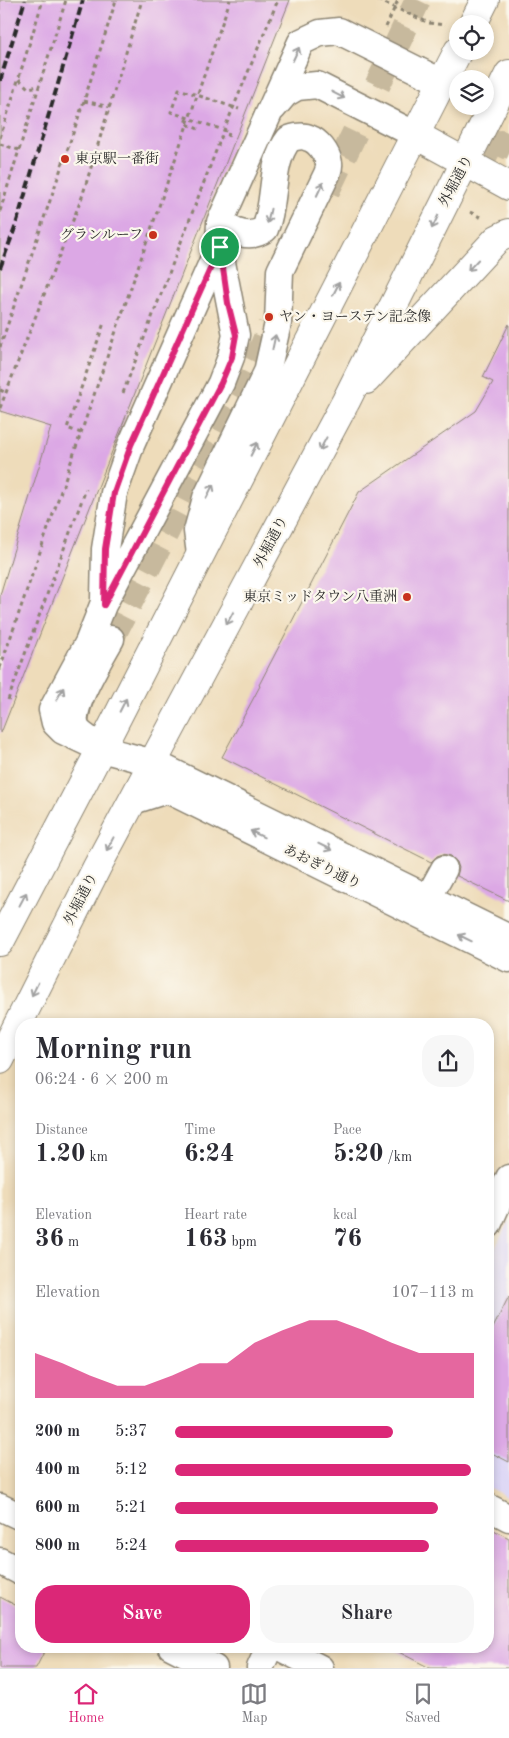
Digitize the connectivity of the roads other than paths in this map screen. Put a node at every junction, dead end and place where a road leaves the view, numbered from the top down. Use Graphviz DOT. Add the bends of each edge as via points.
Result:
graph roads {
  1 [pos="485,0"];
  2 [pos="478,15"];
  3 [pos="509,74"];
  4 [pos="449,86"];
  5 [pos="449,87"];
  6 [pos="496,109"];
  7 [pos="268,114"];
  8 [pos="414,134"];
  9 [pos="466,163"];
  10 [pos="509,186"];
  11 [pos="509,233"];
  12 [pos="220,234"];
  13 [pos="346,401"];
  14 [pos="200,554"];
  15 [pos="104,605"];
  16 [pos="111,639"];
  17 [pos="101,749"];
  18 [pos="154,763"];
  19 [pos="133,801"];
  20 [pos="444,869"];
  21 [pos="428,898"];
  22 [pos="509,938"];
  23 [pos="0,942"];
  24 [pos="509,959"];
  25 [pos="21,1018"];
  26 [pos="15,1030"];
  27 [pos="0,1060"];
  28 [pos="509,1178"];
  29 [pos="494,1212"];
  30 [pos="0,1506"];
  31 [pos="494,1510"];
  32 [pos="15,1514"];
  33 [pos="509,1518"];
  34 [pos="0,1562"];
  35 [pos="15,1569"];
  36 [pos="184,1653"];
  37 [pos="267,1653"];
  38 [pos="291,1653"];
  39 [pos="214,1668"];
  40 [pos="260,1668"];
  41 [pos="320,1668"];
  1 -- 2 [label="main road"];
  3 -- 6 [label="main road, 外堀通り"];
  7 -- 4 [label="street, one-way" via="302,42 320,33 338,31"];
  5 -- 8 [label="main road"];
  6 -- 9 [label="main road, 外堀通り"];
  7 -- 8 [label="street, one-way" via="291,90 316,85"];
  7 -- 12 [label="street"];
  8 -- 9 [label="main road"];
  14 -- 8 [label="main road, one-way"];
  9 -- 10 [label="main road"];
  9 -- 13 [label="main road, 外堀通り, one-way"];
  11 -- 13 [label="main road, one-way" via="497,239"];
  14 -- 12 [label="street, one-way" via="197,531 206,498 268,372 278,323 280,272 330,164 318,144 308,137 289,139 279,156 265,229 245,235 228,228"];
  12 -- 15 [label="street" via="114,493 105,549"];
  12 -- 15 [label="street" via="228,303 236,335 232,357"];
  13 -- 18 [label="main road, 外堀通り, one-way"];
  17 -- 14 [label="main road, one-way"];
  17 -- 15 [label="street, one-way" via="63,731 52,710 88,643"];
  16 -- 17 [label="street" via="78,702 74,718 77,729"];
  17 -- 18 [label="street, あおぎり通り"];
  23 -- 17 [label="main road, one-way"];
  18 -- 19 [label="main road, 外堀通り"];
  18 -- 21 [label="street, あおぎり通り, one-way"];
  24 -- 19 [label="street, あおぎり通り, one-way" via="172,792 164,791"];
  19 -- 25 [label="main road, 外堀通り, one-way"];
  20 -- 21 [label="street"];
  21 -- 22 [label="street, あおぎり通り"];
  26 -- 27 [label="main road, 外堀通り, one-way"];
  28 -- 29 [label="street"];
  30 -- 32 [label="street"];
  31 -- 33 [label="street"];
  34 -- 35 [label="street"];
  36 -- 39 [label="street"];
  37 -- 40 [label="street"];
  38 -- 41 [label="street"];
}
